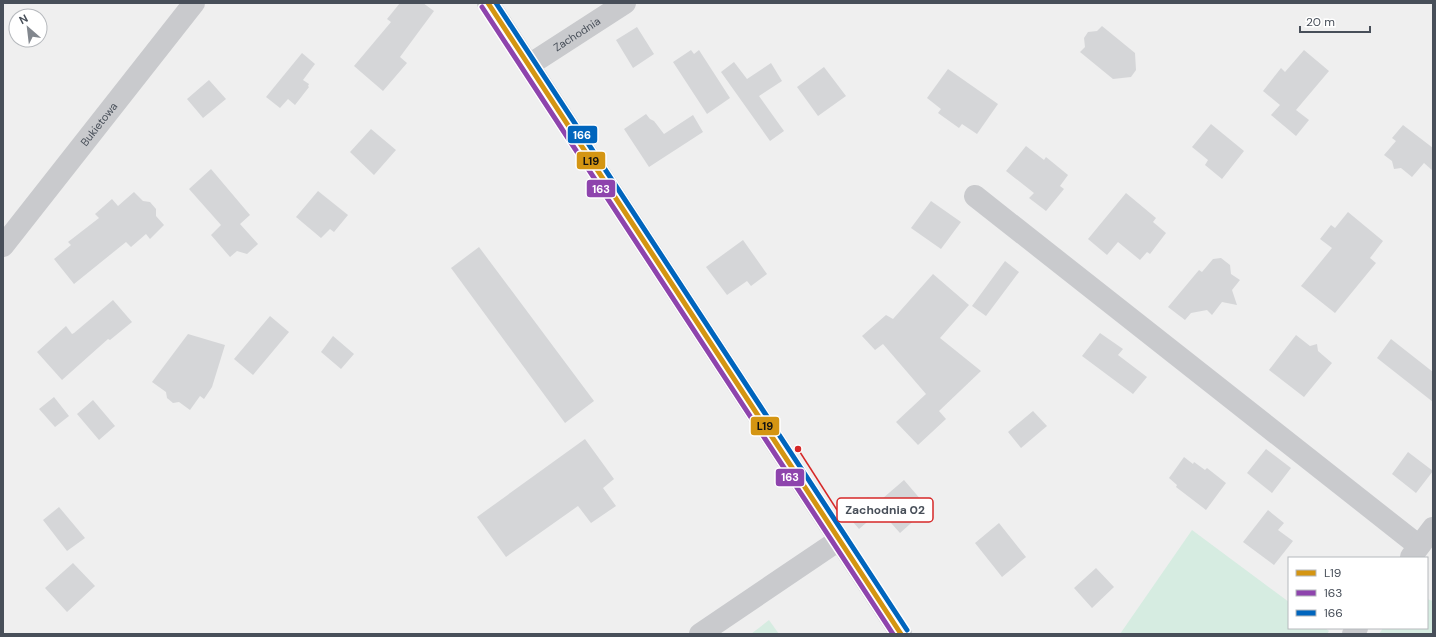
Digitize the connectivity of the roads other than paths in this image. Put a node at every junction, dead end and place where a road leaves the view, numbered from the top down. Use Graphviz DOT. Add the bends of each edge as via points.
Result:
graph roads {
  1 [pos="194,3"];
  2 [pos="488,3"];
  3 [pos="625,3"];
  4 [pos="529,65"];
  5 [pos="975,196"];
  6 [pos="3,246"];
  7 [pos="1433,528"];
  8 [pos="839,540"];
  9 [pos="1414,552"];
  10 [pos="700,634"];
  11 [pos="901,634"];
  1 -- 6 [label="street, Bukietowa"];
  2 -- 4 [label="street"];
  3 -- 4 [label="street, Zachodnia"];
  4 -- 8 [label="street"];
  5 -- 9 [label="street"];
  7 -- 9 [label="street"];
  8 -- 10 [label="street"];
  8 -- 11 [label="street"];
}
